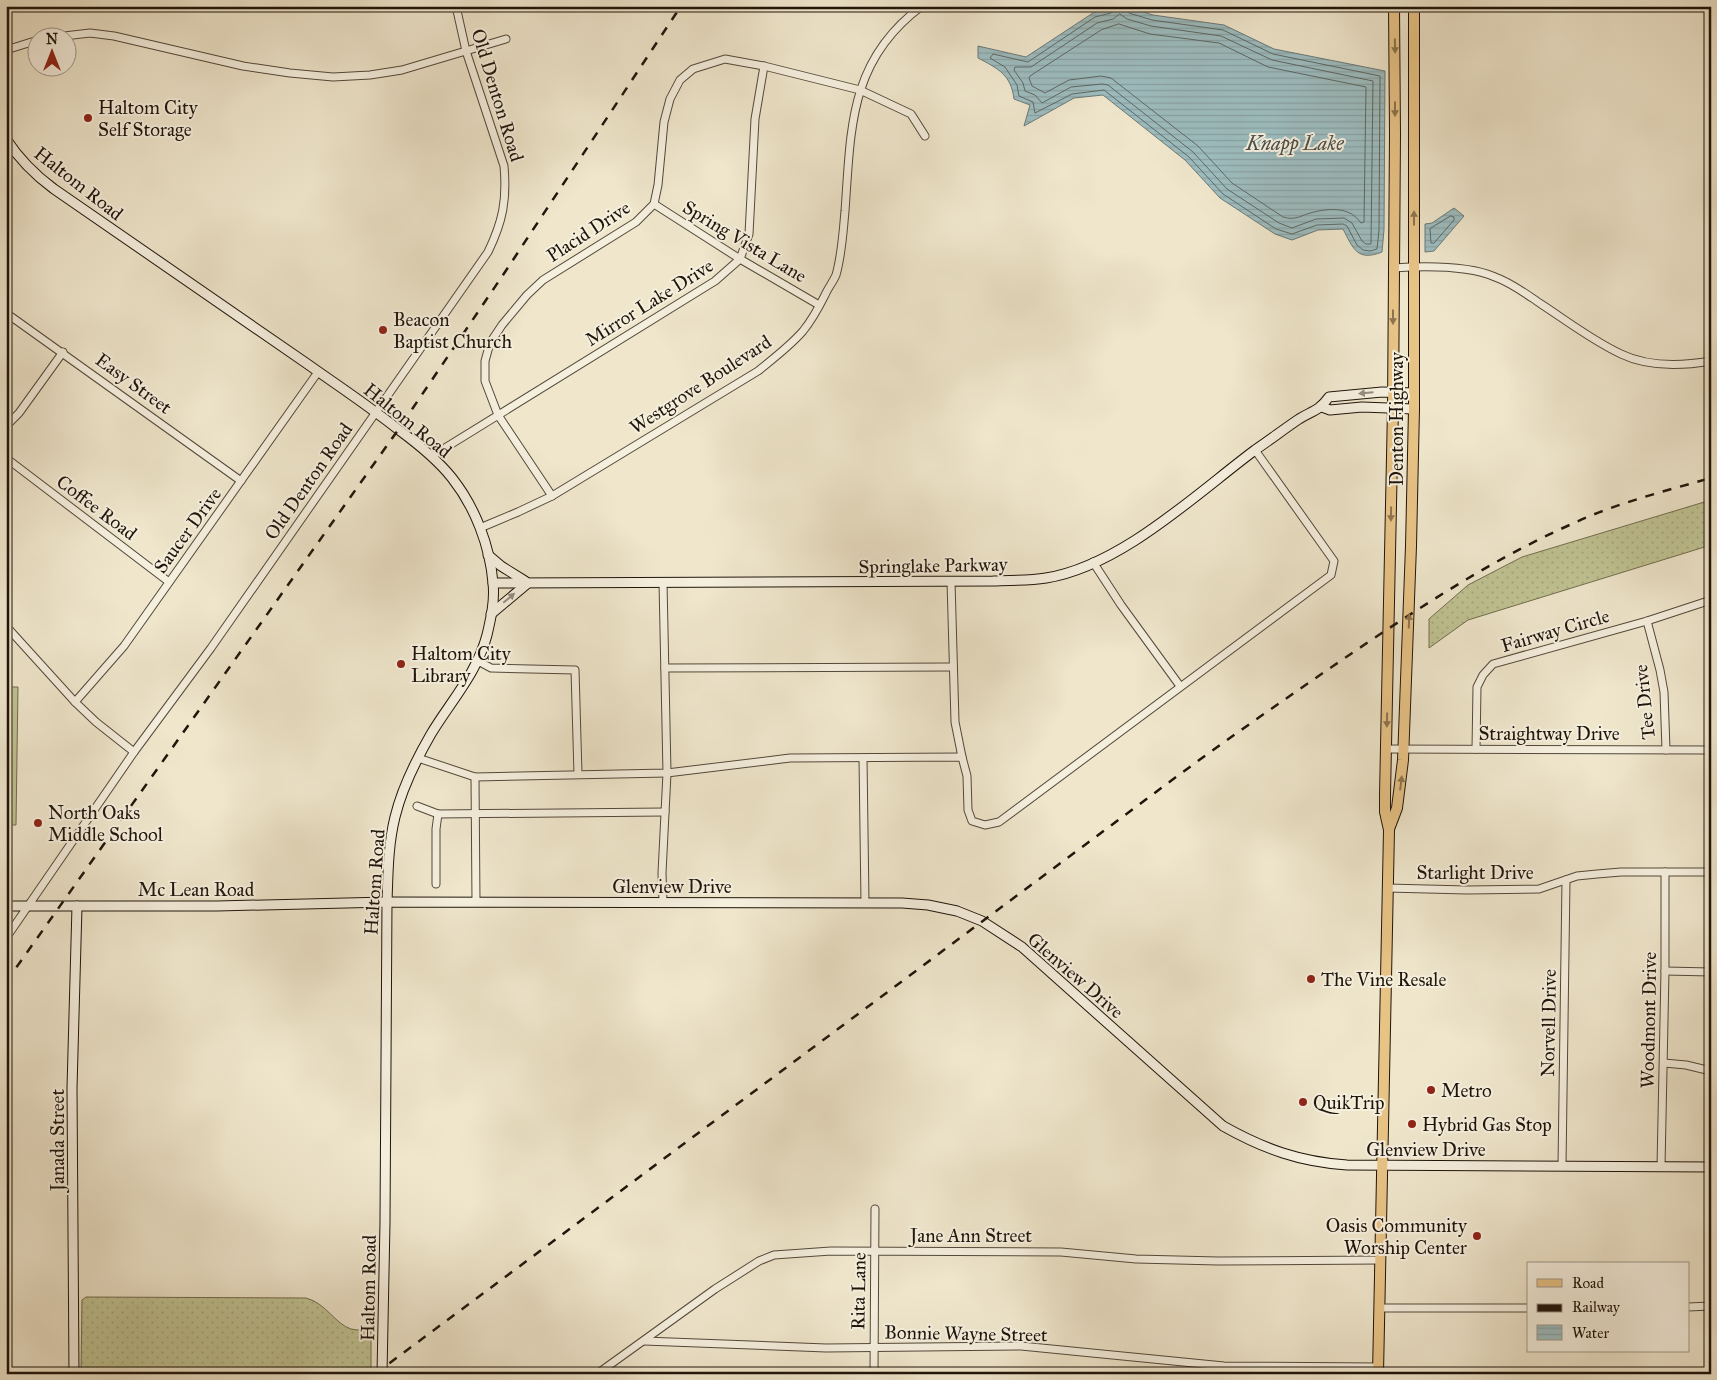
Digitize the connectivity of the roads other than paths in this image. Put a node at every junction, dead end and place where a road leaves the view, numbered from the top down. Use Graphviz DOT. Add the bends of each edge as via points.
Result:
graph roads {
  1 [pos="456,6"];
  2 [pos="922,6"];
  3 [pos="1394,6"];
  4 [pos="1407,6"];
  5 [pos="1414,11"];
  6 [pos="78,34"];
  7 [pos="506,39"];
  8 [pos="28,43"];
  9 [pos="6,50"];
  10 [pos="466,52"];
  11 [pos="764,66"];
  12 [pos="860,90"];
  13 [pos="924,136"];
  14 [pos="6,139"];
  15 [pos="654,204"];
  16 [pos="740,259"];
  17 [pos="1414,267"];
  18 [pos="1393,268"];
  19 [pos="820,305"];
  20 [pos="6,313"];
  21 [pos="63,352"];
  22 [pos="1711,361"];
  23 [pos="318,372"];
  24 [pos="1393,393"];
  25 [pos="1414,393"];
  26 [pos="1322,407"];
  27 [pos="1393,408"];
  28 [pos="1414,409"];
  29 [pos="377,413"];
  30 [pos="498,415"];
  31 [pos="6,426"];
  32 [pos="1255,450"];
  33 [pos="432,456"];
  34 [pos="6,458"];
  35 [pos="241,481"];
  36 [pos="552,496"];
  37 [pos="480,528"];
  38 [pos="488,555"];
  39 [pos="1094,562"];
  40 [pos="169,582"];
  41 [pos="663,582"];
  42 [pos="951,582"];
  43 [pos="493,583"];
  44 [pos="528,583"];
  45 [pos="1711,600"];
  46 [pos="492,614"];
  47 [pos="1647,621"];
  48 [pos="6,626"];
  49 [pos="478,661"];
  50 [pos="665,668"];
  51 [pos="952,668"];
  52 [pos="1180,686"];
  53 [pos="76,702"];
  54 [pos="1386,749"];
  55 [pos="1404,749"];
  56 [pos="1476,749"];
  57 [pos="1666,750"];
  58 [pos="1711,750"];
  59 [pos="134,752"];
  60 [pos="962,756"];
  61 [pos="418,758"];
  62 [pos="863,758"];
  63 [pos="668,772"];
  64 [pos="578,774"];
  65 [pos="476,777"];
  66 [pos="417,806"];
  67 [pos="665,812"];
  68 [pos="438,814"];
  69 [pos="476,814"];
  70 [pos="1389,830"];
  71 [pos="1665,872"];
  72 [pos="1711,872"];
  73 [pos="1566,880"];
  74 [pos="436,884"];
  75 [pos="1387,888"];
  76 [pos="386,902"];
  77 [pos="476,902"];
  78 [pos="663,902"];
  79 [pos="864,903"];
  80 [pos="6,906"];
  81 [pos="29,906"];
  82 [pos="77,906"];
  83 [pos="6,938"];
  84 [pos="1665,971"];
  85 [pos="1711,972"];
  86 [pos="1664,1063"];
  87 [pos="1711,1071"];
  88 [pos="1382,1165"];
  89 [pos="1562,1166"];
  90 [pos="1661,1167"];
  91 [pos="1711,1168"];
  92 [pos="875,1209"];
  93 [pos="876,1251"];
  94 [pos="1381,1260"];
  95 [pos="1711,1306"];
  96 [pos="1690,1307"];
  97 [pos="1380,1308"];
  98 [pos="1527,1308"];
  99 [pos="643,1341"];
  100 [pos="874,1348"];
  101 [pos="1379,1370"];
  102 [pos="74,1374"];
  103 [pos="382,1374"];
  104 [pos="597,1374"];
  105 [pos="874,1374"];
  1 -- 10 [label="street, Old Denton Road"];
  2 -- 12 [label="street, Westgrove Boulevard" via="907,17 881,46"];
  3 -- 18 [label="main road, Denton Highway, one-way"];
  4 -- 5 [label="main road"];
  17 -- 5 [label="main road, Denton Highway, one-way"];
  6 -- 10 [label="street" via="114,36 244,66 333,77 402,70"];
  7 -- 10 [label="street"];
  8 -- 9 [label="street"];
  10 -- 29 [label="street, Old Denton Road" via="504,166 504,210 488,252"];
  11 -- 12 [label="street, Placid Drive"];
  11 -- 15 [label="street, Placid Drive" via="724,59 693,69 680,80 670,99 664,122"];
  11 -- 16 [label="street, Mirror Lake Drive" via="755,119 748,234"];
  12 -- 13 [label="street, Placid Drive" via="911,114"];
  12 -- 19 [label="street, Westgrove Boulevard" via="851,128 842,244 835,276"];
  14 -- 23 [label="main road, Haltom Road" via="37,176 54,189"];
  15 -- 16 [label="street, Spring Vista Lane"];
  15 -- 30 [label="street, Placid Drive" via="636,222 543,280 502,324 490,343 485,361 485,381"];
  16 -- 19 [label="street, Spring Vista Lane"];
  16 -- 30 [label="street, Mirror Lake Drive" via="715,281"];
  17 -- 18 [label="street"];
  17 -- 22 [label="street" via="1463,270 1493,276 1622,355 1679,365"];
  17 -- 25 [label="main road, Denton Highway"];
  18 -- 24 [label="main road, Denton Highway, one-way"];
  19 -- 36 [label="street, Westgrove Boulevard" via="805,329 758,371"];
  20 -- 21 [label="street, Easy Street"];
  21 -- 31 [label="street"];
  21 -- 35 [label="street, Easy Street"];
  23 -- 29 [label="main road, Haltom Road"];
  23 -- 35 [label="street, Saucer Drive"];
  24 -- 25 [label="main road, Springlake Parkway"];
  24 -- 26 [label="main road, Springlake Parkway, one-way" via="1329,397"];
  24 -- 27 [label="main road, Denton Highway"];
  25 -- 28 [label="main road, Denton Highway"];
  26 -- 27 [label="main road" via="1330,410"];
  26 -- 32 [label="main road, Springlake Parkway" via="1300,418"];
  27 -- 28 [label="main road"];
  27 -- 54 [label="main road, Denton Highway, one-way"];
  55 -- 28 [label="main road, Denton Highway, one-way"];
  29 -- 33 [label="main road, Haltom Road"];
  29 -- 59 [label="street, Old Denton Road"];
  30 -- 33 [label="street, Mirror Lake Drive"];
  30 -- 36 [label="street, Placid Drive"];
  32 -- 39 [label="main road, Springlake Parkway" via="1124,547"];
  32 -- 52 [label="street" via="1334,562 1331,575"];
  33 -- 37 [label="main road, Haltom Road" via="462,492"];
  34 -- 40 [label="street, Coffee Road"];
  35 -- 40 [label="street, Saucer Drive"];
  36 -- 37 [label="street, Westgrove Boulevard"];
  37 -- 38 [label="main road, Haltom Road"];
  38 -- 43 [label="main road, Haltom Road"];
  38 -- 44 [label="main road"];
  39 -- 42 [label="main road, Springlake Parkway" via="1046,578"];
  39 -- 52 [label="street" via="1120,605"];
  40 -- 53 [label="street, Saucer Drive" via="124,646"];
  41 -- 42 [label="main road, Springlake Parkway"];
  41 -- 44 [label="main road, Springlake Parkway"];
  41 -- 50 [label="street"];
  42 -- 51 [label="street"];
  43 -- 44 [label="main road, Springlake Parkway"];
  43 -- 46 [label="main road, Haltom Road"];
  46 -- 44 [label="main road, one-way"];
  45 -- 47 [label="street, Fairway Circle"];
  46 -- 49 [label="main road, Haltom Road"];
  47 -- 56 [label="street, Fairway Circle" via="1493,664 1477,687"];
  47 -- 57 [label="street, Tee Drive" via="1664,692"];
  48 -- 53 [label="street"];
  49 -- 61 [label="main road, Haltom Road"];
  49 -- 64 [label="street" via="491,668 575,670"];
  50 -- 51 [label="street"];
  50 -- 63 [label="street"];
  51 -- 60 [label="street" via="955,722"];
  52 -- 60 [label="street" via="999,822 985,825 972,821"];
  53 -- 59 [label="street"];
  54 -- 55 [label="street, Straightway Drive"];
  54 -- 70 [label="main road, Denton Highway" via="1385,812"];
  55 -- 56 [label="street, Straightway Drive"];
  70 -- 55 [label="main road, Denton Highway, one-way" via="1397,808"];
  56 -- 57 [label="street, Straightway Drive"];
  57 -- 58 [label="street, Straightway Drive"];
  59 -- 81 [label="street, Old Denton Road"];
  60 -- 62 [label="street"];
  61 -- 65 [label="street"];
  61 -- 76 [label="main road, Haltom Road" via="408,776 394,818"];
  62 -- 63 [label="street" via="790,758"];
  62 -- 79 [label="street"];
  63 -- 64 [label="street"];
  63 -- 67 [label="street"];
  64 -- 65 [label="street"];
  65 -- 69 [label="street"];
  66 -- 68 [label="street"];
  67 -- 69 [label="street"];
  67 -- 78 [label="street"];
  68 -- 69 [label="street"];
  68 -- 74 [label="street"];
  69 -- 77 [label="street"];
  70 -- 75 [label="main road, Denton Highway"];
  71 -- 72 [label="street, Starlight Drive"];
  71 -- 73 [label="street, Starlight Drive" via="1597,874"];
  71 -- 84 [label="street, Woodmont Drive"];
  73 -- 75 [label="street, Starlight Drive" via="1539,890"];
  73 -- 89 [label="street, Norvell Drive"];
  75 -- 88 [label="main road, Denton Highway"];
  76 -- 77 [label="main road, Glenview Drive"];
  76 -- 82 [label="main road, Mc Lean Road"];
  76 -- 103 [label="main road, Haltom Road"];
  77 -- 78 [label="main road, Glenview Drive"];
  78 -- 79 [label="main road, Glenview Drive"];
  79 -- 88 [label="main road, Glenview Drive" via="928,905 982,921 1022,947 1223,1126 1248,1140 1276,1152 1315,1162"];
  80 -- 81 [label="main road, Mc Lean Road"];
  81 -- 82 [label="main road, Mc Lean Road"];
  81 -- 83 [label="street, Old Denton Road"];
  82 -- 102 [label="main road, Janada Street" via="72,1088"];
  84 -- 85 [label="street"];
  84 -- 86 [label="street, Woodmont Drive"];
  86 -- 87 [label="street" via="1686,1064"];
  86 -- 90 [label="street, Woodmont Drive"];
  88 -- 89 [label="main road, Glenview Drive"];
  88 -- 94 [label="main road, Denton Highway"];
  89 -- 90 [label="main road, Glenview Drive"];
  90 -- 91 [label="main road, Glenview Drive"];
  92 -- 93 [label="street, Rita Lane"];
  93 -- 94 [label="street, Jane Ann Street" via="1062,1252 1136,1259"];
  93 -- 99 [label="street, Jane Ann Street" via="790,1253 765,1257"];
  93 -- 100 [label="street, Rita Lane"];
  94 -- 97 [label="main road, Denton Highway"];
  95 -- 96 [label="street"];
  97 -- 98 [label="street"];
  97 -- 101 [label="main road, Denton Highway"];
  99 -- 100 [label="street, Bonnie Wayne Street"];
  99 -- 104 [label="street, Jane Ann Street"];
  100 -- 101 [label="street, Bonnie Wayne Street" via="1020,1346 1224,1366"];
  100 -- 105 [label="street, Rita Lane"];
}
